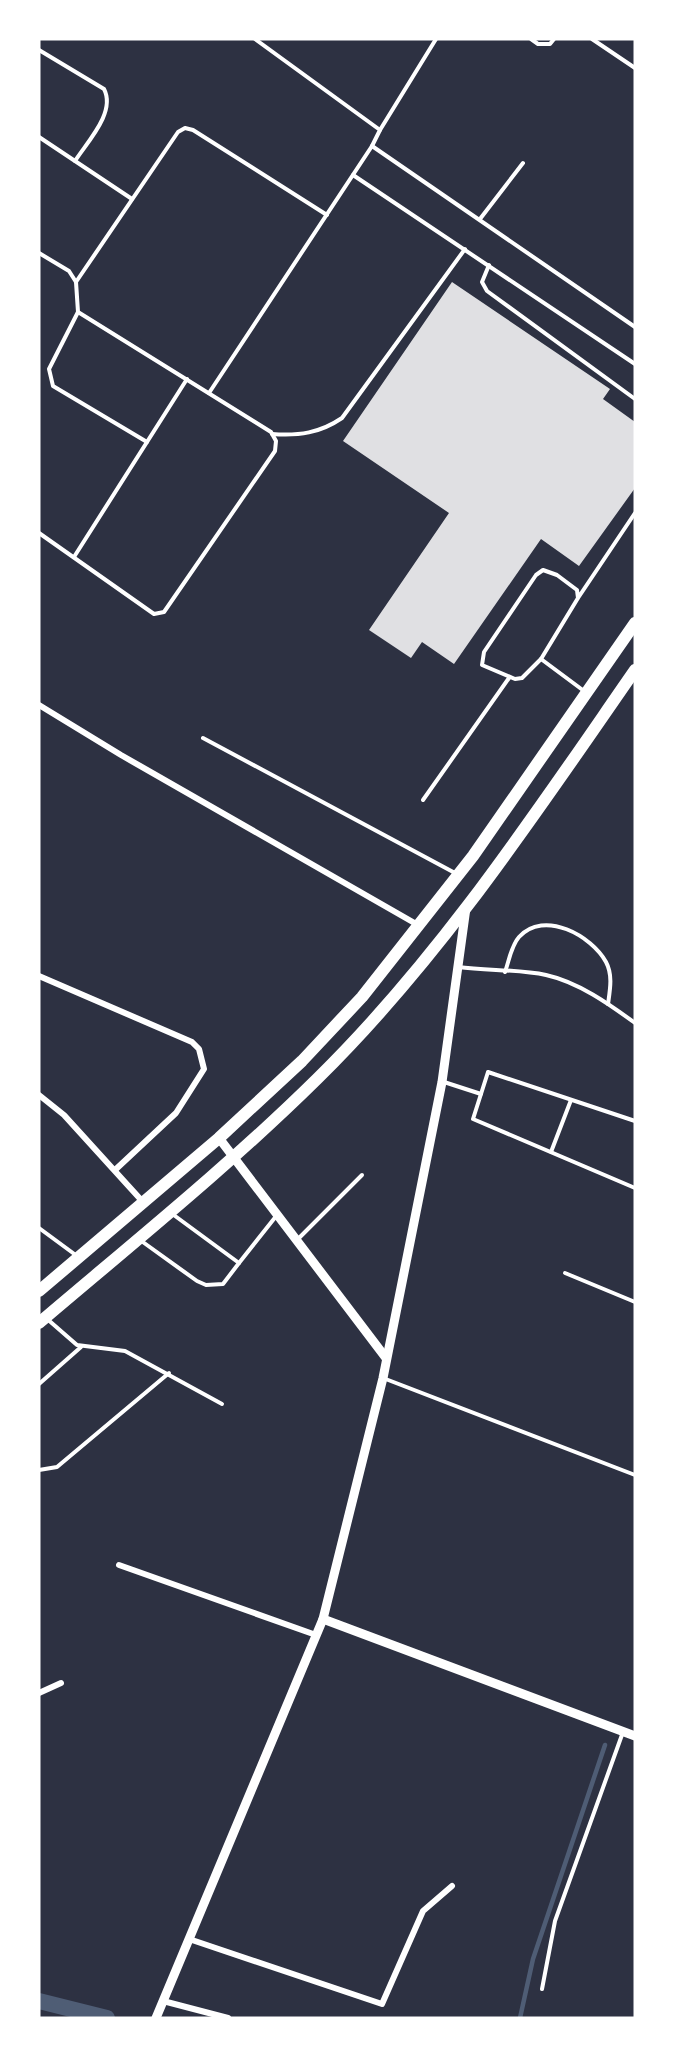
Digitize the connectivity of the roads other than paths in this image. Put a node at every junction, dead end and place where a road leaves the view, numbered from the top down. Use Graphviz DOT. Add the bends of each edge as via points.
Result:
graph roads {
  1 [pos="255,39"];
  2 [pos="436,39"];
  3 [pos="531,39"];
  4 [pos="554,39"];
  5 [pos="592,39"];
  6 [pos="39,50"];
  7 [pos="635,59"];
  8 [pos="633,67"];
  9 [pos="380,130"];
  10 [pos="39,137"];
  11 [pos="372,146"];
  12 [pos="75,161"];
  13 [pos="523,163"];
  14 [pos="353,175"];
  15 [pos="132,199"];
  16 [pos="327,215"];
  17 [pos="480,219"];
  18 [pos="465,249"];
  19 [pos="39,253"];
  20 [pos="489,265"];
  21 [pos="76,282"];
  22 [pos="78,312"];
  23 [pos="635,327"];
  24 [pos="635,364"];
  25 [pos="186,379"];
  26 [pos="209,393"];
  27 [pos="635,399"];
  28 [pos="272,434"];
  29 [pos="147,442"];
  30 [pos="635,513"];
  31 [pos="39,533"];
  32 [pos="74,557"];
  33 [pos="578,598"];
  34 [pos="635,623"];
  35 [pos="542,659"];
  36 [pos="635,670"];
  37 [pos="509,678"];
  38 [pos="586,693"];
  39 [pos="39,705"];
  40 [pos="203,738"];
  41 [pos="423,800"];
  42 [pos="458,875"];
  43 [pos="466,906"];
  44 [pos="419,926"];
  45 [pos="458,967"];
  46 [pos="505,972"];
  47 [pos="39,976"];
  48 [pos="608,1004"];
  49 [pos="635,1023"];
  50 [pos="442,1082"];
  51 [pos="481,1094"];
  52 [pos="39,1095"];
  53 [pos="571,1100"];
  54 [pos="635,1121"];
  55 [pos="219,1138"];
  56 [pos="551,1152"];
  57 [pos="234,1156"];
  58 [pos="115,1170"];
  59 [pos="362,1175"];
  60 [pos="635,1188"];
  61 [pos="143,1202"];
  62 [pos="170,1213"];
  63 [pos="277,1215"];
  64 [pos="39,1228"];
  65 [pos="140,1240"];
  66 [pos="296,1240"];
  67 [pos="78,1257"];
  68 [pos="239,1263"];
  69 [pos="565,1273"];
  70 [pos="39,1291"];
  71 [pos="635,1302"];
  72 [pos="42,1321"];
  73 [pos="81,1346"];
  74 [pos="386,1358"];
  75 [pos="169,1373"];
  76 [pos="383,1378"];
  77 [pos="39,1384"];
  78 [pos="222,1404"];
  79 [pos="39,1470"];
  80 [pos="635,1475"];
  81 [pos="119,1565"];
  82 [pos="323,1618"];
  83 [pos="316,1635"];
  84 [pos="61,1683"];
  85 [pos="39,1693"];
  86 [pos="623,1731"];
  87 [pos="635,1736"];
  88 [pos="452,1886"];
  89 [pos="189,1939"];
  90 [pos="542,1989"];
  91 [pos="163,2001"];
  92 [pos="156,2018"];
  93 [pos="228,2018"];
  1 -- 9 [label="lane"];
  2 -- 9 [label="lane"];
  3 -- 4 [label="lane" via="538,44 550,44"];
  5 -- 8 [label="lane"];
  6 -- 12 [label="lane" via="104,89 108,97 106,111"];
  7 -- 8 [label="lane"];
  9 -- 11 [label="lane"];
  10 -- 12 [label="lane"];
  11 -- 14 [label="lane"];
  11 -- 17 [label="lane"];
  12 -- 15 [label="lane"];
  13 -- 17 [label="lane"];
  14 -- 16 [label="lane"];
  14 -- 18 [label="lane"];
  15 -- 16 [label="lane" via="178,132 185,128"];
  15 -- 21 [label="lane"];
  16 -- 26 [label="lane"];
  17 -- 23 [label="lane"];
  18 -- 20 [label="lane"];
  18 -- 28 [label="lane" via="342,418 312,433"];
  19 -- 21 [label="lane" via="69,272"];
  20 -- 24 [label="lane"];
  20 -- 27 [label="lane" via="482,282 487,291"];
  21 -- 22 [label="lane"];
  22 -- 25 [label="lane"];
  22 -- 29 [label="lane" via="49,369 53,386"];
  25 -- 26 [label="lane"];
  25 -- 29 [label="lane"];
  26 -- 28 [label="lane"];
  28 -- 32 [label="lane" via="275,451 164,612 154,614"];
  29 -- 32 [label="lane"];
  30 -- 33 [label="lane"];
  31 -- 32 [label="lane"];
  33 -- 35 [label="lane"];
  33 -- 37 [label="lane" via="576,590 556,574 543,570 536,575 482,657 488,670"];
  34 -- 38 [label="main road"];
  35 -- 37 [label="lane" via="522,678"];
  35 -- 38 [label="lane"];
  36 -- 43 [label="main road"];
  37 -- 41 [label="lane"];
  38 -- 42 [label="main road"];
  39 -- 44 [label="street"];
  40 -- 42 [label="lane"];
  42 -- 44 [label="main road"];
  43 -- 45 [label="street"];
  43 -- 57 [label="main road" via="379,1013 319,1077"];
  44 -- 55 [label="main road" via="362,998"];
  45 -- 46 [label="lane"];
  45 -- 50 [label="street"];
  46 -- 48 [label="lane" via="555,977"];
  46 -- 48 [label="lane" via="512,949 529,930 556,926 570,930 606,961 610,974"];
  47 -- 58 [label="street" via="192,1042 203,1057 204,1069 176,1113"];
  48 -- 49 [label="lane"];
  50 -- 51 [label="lane"];
  50 -- 74 [label="street"];
  51 -- 53 [label="lane" via="488,1072"];
  51 -- 56 [label="lane" via="473,1119"];
  52 -- 58 [label="street" via="64,1115"];
  53 -- 54 [label="lane"];
  53 -- 56 [label="lane"];
  55 -- 57 [label="street"];
  55 -- 61 [label="main road"];
  56 -- 60 [label="lane"];
  57 -- 62 [label="main road"];
  57 -- 63 [label="street"];
  58 -- 61 [label="street"];
  59 -- 66 [label="lane"];
  61 -- 67 [label="main road"];
  62 -- 65 [label="main road"];
  62 -- 68 [label="lane"];
  63 -- 66 [label="street"];
  63 -- 68 [label="lane"];
  64 -- 67 [label="lane"];
  65 -- 68 [label="lane" via="206,1285 223,1284"];
  65 -- 72 [label="main road"];
  66 -- 74 [label="street"];
  67 -- 70 [label="main road"];
  69 -- 71 [label="lane"];
  72 -- 73 [label="lane"];
  73 -- 75 [label="lane" via="125,1351"];
  73 -- 77 [label="lane"];
  74 -- 76 [label="street"];
  75 -- 78 [label="lane"];
  75 -- 79 [label="lane" via="57,1467"];
  76 -- 80 [label="lane"];
  76 -- 82 [label="street"];
  81 -- 83 [label="street"];
  82 -- 83 [label="street"];
  82 -- 86 [label="street"];
  83 -- 89 [label="street"];
  84 -- 85 [label="street"];
  86 -- 87 [label="street"];
  86 -- 90 [label="lane" via="555,1920"];
  88 -- 89 [label="street" via="423,1911 382,2004"];
  89 -- 91 [label="street"];
  91 -- 92 [label="street"];
  91 -- 93 [label="street"];
}
